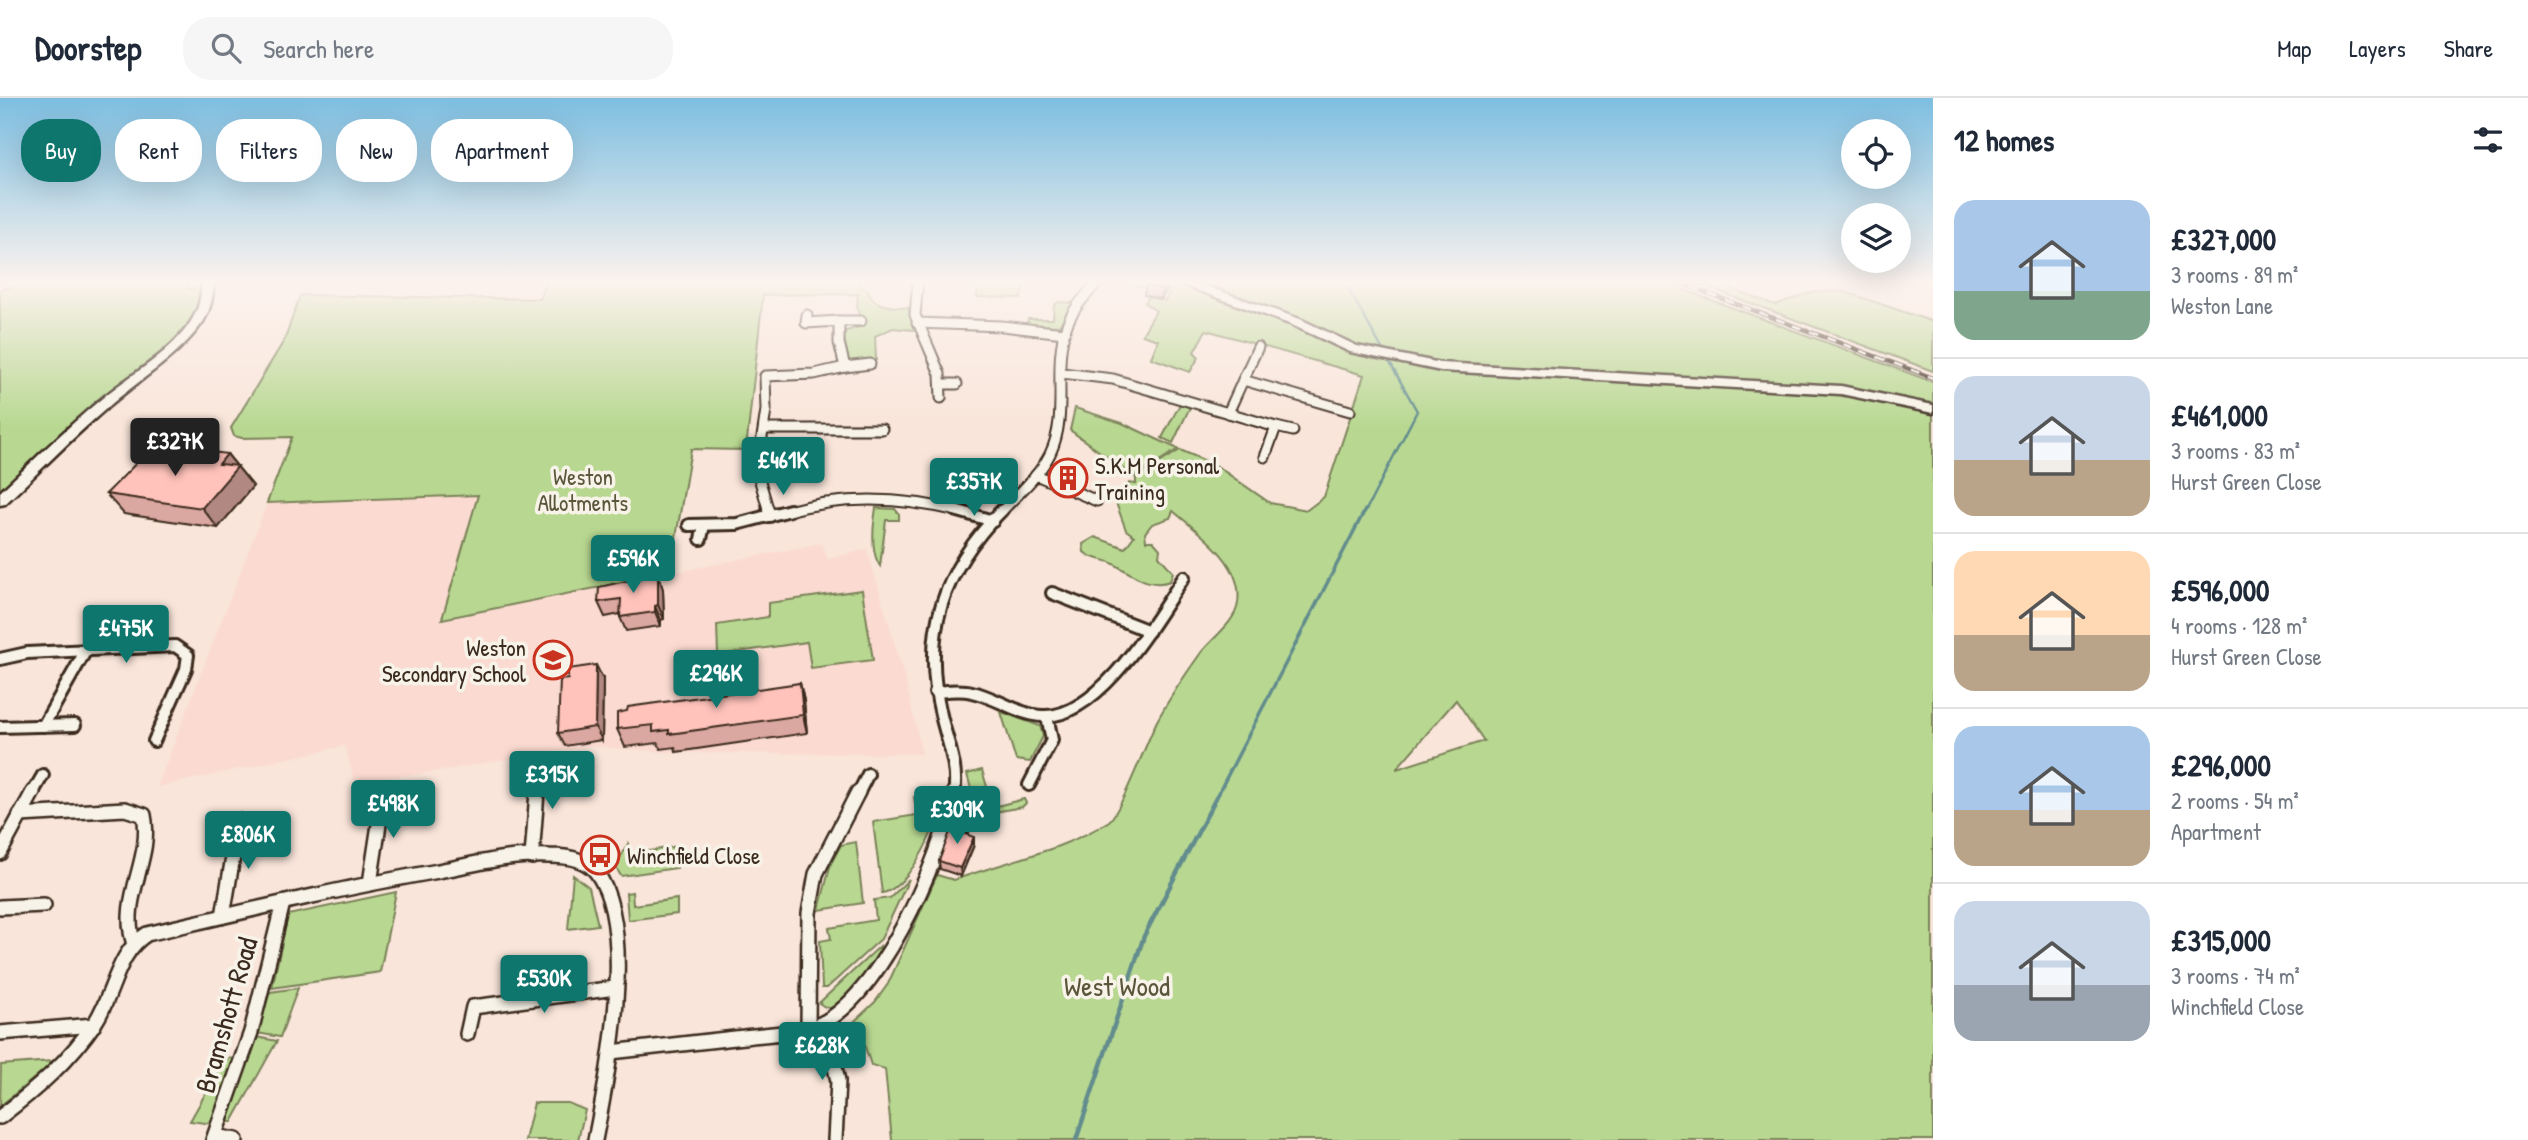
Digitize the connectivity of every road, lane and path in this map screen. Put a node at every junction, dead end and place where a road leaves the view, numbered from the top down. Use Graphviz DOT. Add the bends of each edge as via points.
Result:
graph roads {
  1 [pos="187,330"];
  2 [pos="839,330"];
  3 [pos="920,330"];
  4 [pos="1034,330"];
  5 [pos="1066,330"];
  6 [pos="1315,330"];
  7 [pos="1064,333"];
  8 [pos="1258,347"];
  9 [pos="870,364"];
  10 [pos="845,367"];
  11 [pos="1062,373"];
  12 [pos="1243,380"];
  13 [pos="942,384"];
  14 [pos="957,384"];
  15 [pos="941,398"];
  16 [pos="1933,409"];
  17 [pos="1350,411"];
  18 [pos="1228,413"];
  19 [pos="1276,427"];
  20 [pos="764,429"];
  21 [pos="882,429"];
  22 [pos="1293,431"];
  23 [pos="1265,457"];
  24 [pos="758,463"];
  25 [pos="781,463"];
  26 [pos="1036,475"];
  27 [pos="0,500"];
  28 [pos="1097,501"];
  29 [pos="908,503"];
  30 [pos="907,514"];
  31 [pos="770,516"];
  32 [pos="993,521"];
  33 [pos="689,525"];
  34 [pos="704,525"];
  35 [pos="701,539"];
  36 [pos="1184,577"];
  37 [pos="1052,593"];
  38 [pos="1149,631"];
  39 [pos="86,650"];
  40 [pos="0,659"];
  41 [pos="935,692"];
  42 [pos="1047,716"];
  43 [pos="75,725"];
  44 [pos="43,726"];
  45 [pos="0,727"];
  46 [pos="154,741"];
  47 [pos="540,762"];
  48 [pos="868,774"];
  49 [pos="43,775"];
  50 [pos="1029,785"];
  51 [pos="384,792"];
  52 [pos="20,815"];
  53 [pos="239,821"];
  54 [pos="0,853"];
  55 [pos="532,857"];
  56 [pos="370,883"];
  57 [pos="283,903"];
  58 [pos="44,905"];
  59 [pos="0,907"];
  60 [pos="223,916"];
  61 [pos="133,942"];
  62 [pos="615,988"];
  63 [pos="825,1023"];
  64 [pos="94,1025"];
  65 [pos="808,1029"];
  66 [pos="0,1033"];
  67 [pos="467,1034"];
  68 [pos="611,1052"];
  69 [pos="0,1117"];
  70 [pos="214,1138"];
  71 [pos="236,1140"];
  72 [pos="595,1140"];
  73 [pos="835,1140"];
  1 -- 27 [label="street" via="176,345 106,401"];
  2 -- 10 [label="street"];
  3 -- 13 [label="street"];
  4 -- 7 [label="street"];
  5 -- 7 [label="street"];
  6 -- 16 [label="street" via="1377,355 1441,367 1814,388"];
  7 -- 11 [label="street"];
  8 -- 12 [label="street"];
  9 -- 10 [label="street"];
  10 -- 20 [label="street" via="765,376"];
  11 -- 18 [label="street" via="1113,379"];
  11 -- 26 [label="street" via="1058,427 1051,452"];
  12 -- 17 [label="street"];
  12 -- 18 [label="street"];
  13 -- 14 [label="street"];
  13 -- 15 [label="street"];
  18 -- 19 [label="street"];
  19 -- 22 [label="street"];
  19 -- 23 [label="street"];
  20 -- 21 [label="street"];
  20 -- 24 [label="street"];
  24 -- 25 [label="street"];
  24 -- 31 [label="street" via="758,479"];
  26 -- 28 [label="street"];
  26 -- 32 [label="street"];
  29 -- 30 [label="street"];
  29 -- 31 [label="street" via="832,501"];
  29 -- 32 [label="street" via="954,508"];
  31 -- 34 [label="street"];
  32 -- 41 [label="street" via="951,580 940,612 931,659"];
  33 -- 34 [label="street"];
  34 -- 35 [label="street"];
  36 -- 38 [label="street"];
  37 -- 38 [label="street"];
  38 -- 42 [label="street" via="1088,700"];
  39 -- 40 [label="street"];
  39 -- 44 [label="street"];
  39 -- 46 [label="street" via="175,646 188,655"];
  41 -- 42 [label="street" via="962,690"];
  41 -- 63 [label="street" via="956,782 948,820 874,978"];
  42 -- 50 [label="street" via="1052,740"];
  43 -- 44 [label="street"];
  44 -- 45 [label="street"];
  47 -- 55 [label="street"];
  48 -- 65 [label="street" via="816,874 809,913"];
  49 -- 52 [label="street"];
  51 -- 56 [label="street"];
  52 -- 54 [label="street"];
  52 -- 61 [label="street" via="125,809 144,815 148,837 127,929"];
  53 -- 60 [label="street"];
  55 -- 56 [label="street"];
  55 -- 62 [label="street" via="564,857 586,863 597,873 610,902"];
  56 -- 57 [label="street"];
  57 -- 60 [label="street"];
  57 -- 70 [label="street, Bramshott Road" via="251,1032"];
  58 -- 59 [label="street"];
  60 -- 61 [label="street" via="147,934"];
  61 -- 64 [label="street" via="122,957 118,978"];
  62 -- 67 [label="street" via="473,1007"];
  62 -- 68 [label="street"];
  63 -- 65 [label="street"];
  63 -- 73 [label="street" via="839,1076"];
  64 -- 66 [label="street"];
  64 -- 69 [label="street" via="51,1078"];
  65 -- 68 [label="street"];
  68 -- 72 [label="street"];
  70 -- 71 [label="street"];
}
